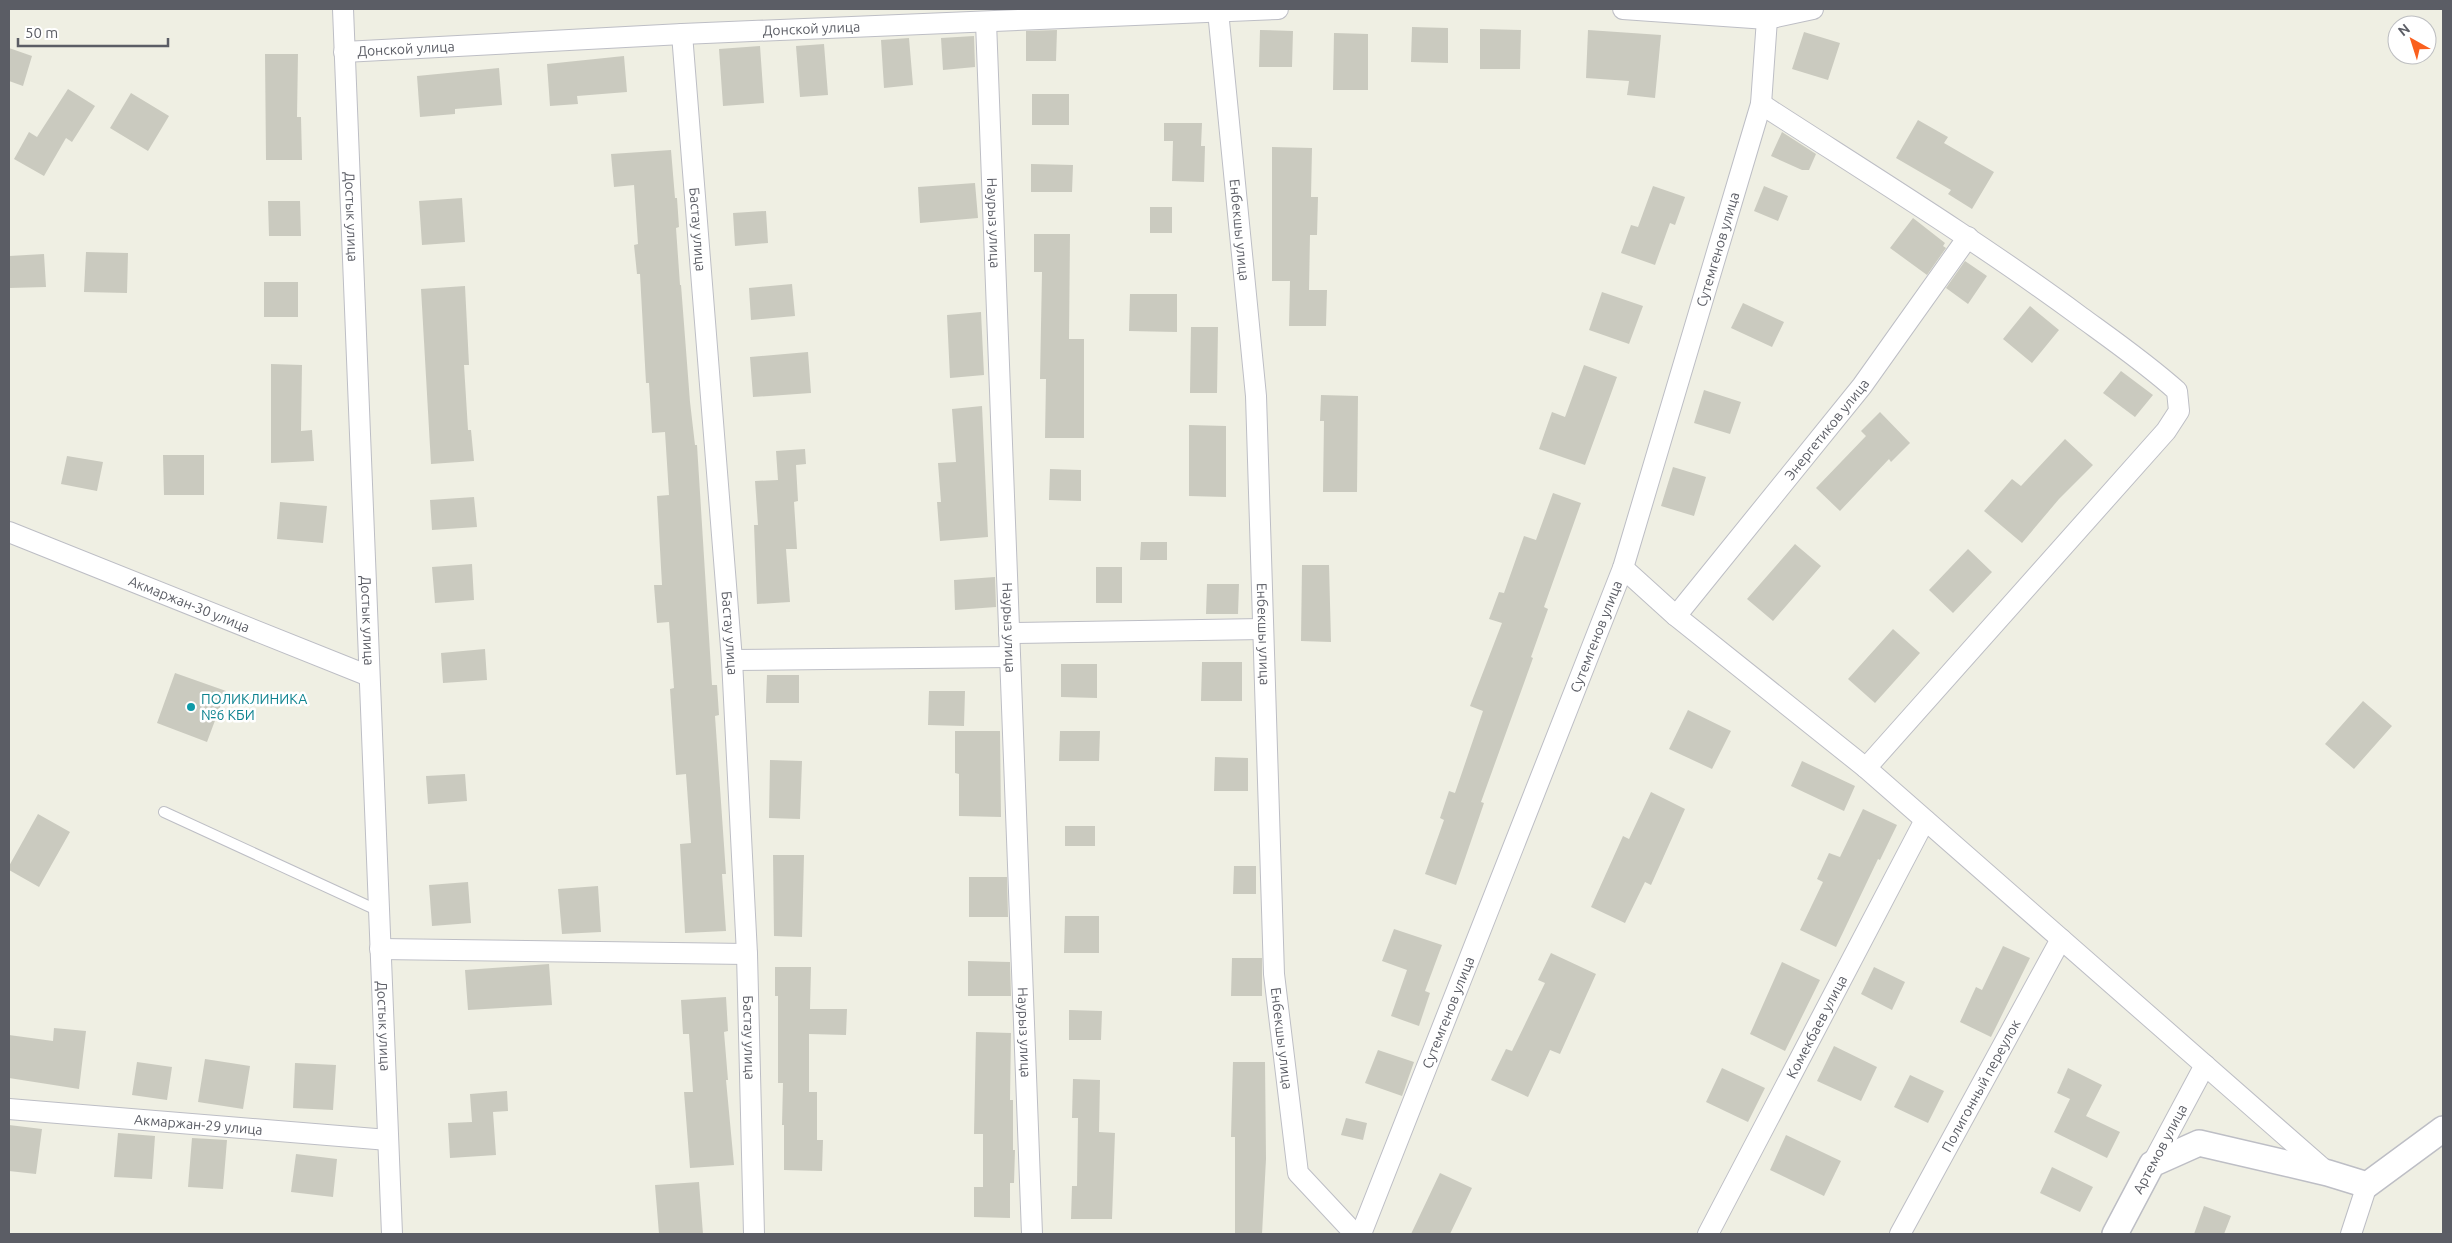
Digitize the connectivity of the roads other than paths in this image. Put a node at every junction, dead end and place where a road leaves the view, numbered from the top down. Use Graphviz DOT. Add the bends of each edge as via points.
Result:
graph roads {
  1 [pos="343,9"];
  2 [pos="1278,9"];
  3 [pos="1623,9"];
  4 [pos="1813,9"];
  5 [pos="1218,11"];
  6 [pos="1767,19"];
  7 [pos="986,22"];
  8 [pos="682,34"];
  9 [pos="344,52"];
  10 [pos="1761,104"];
  11 [pos="1968,237"];
  12 [pos="9,532"];
  13 [pos="1623,568"];
  14 [pos="1676,616"];
  15 [pos="1263,629"];
  16 [pos="1009,633"];
  17 [pos="1010,657"];
  18 [pos="732,660"];
  19 [pos="369,676"];
  20 [pos="1866,768"];
  21 [pos="164,812"];
  22 [pos="1924,820"];
  23 [pos="379,911"];
  24 [pos="2062,939"];
  25 [pos="380,949"];
  26 [pos="747,954"];
  27 [pos="2205,1064"];
  28 [pos="9,1109"];
  29 [pos="2443,1129"];
  30 [pos="388,1140"];
  31 [pos="2152,1164"];
  32 [pos="2328,1173"];
  33 [pos="2367,1185"];
  34 [pos="392,1234"];
  35 [pos="754,1234"];
  36 [pos="1032,1234"];
  37 [pos="1355,1234"];
  38 [pos="1361,1234"];
  39 [pos="1708,1234"];
  40 [pos="1900,1234"];
  41 [pos="2115,1234"];
  42 [pos="2351,1234"];
  1 -- 9 [label="street, Достык улица"];
  2 -- 5 [label="street, Донской улица"];
  3 -- 6 [label="street"];
  4 -- 6 [label="street"];
  5 -- 7 [label="street, Донской улица"];
  5 -- 15 [label="street, Енбекшы улица" via="1256,396"];
  6 -- 10 [label="street, Сутемгенов улица"];
  7 -- 8 [label="street, Донской улица"];
  7 -- 16 [label="street, Наурыз улица"];
  8 -- 9 [label="street, Донской улица"];
  8 -- 18 [label="street, Бастау улица"];
  9 -- 19 [label="street, Достык улица"];
  10 -- 11 [label="street"];
  10 -- 13 [label="street, Сутемгенов улица"];
  11 -- 14 [label="street, Энергетиков улица" via="1862,386"];
  11 -- 20 [label="street" via="2159,375 2178,391 2179,411 2166,431"];
  12 -- 19 [label="street, Акмаржан-30 улица"];
  13 -- 14 [label="street"];
  13 -- 38 [label="street, Сутемгенов улица"];
  14 -- 20 [label="street"];
  15 -- 16 [label="street"];
  15 -- 37 [label="street, Енбекшы улица" via="1274,974 1298,1173"];
  16 -- 17 [label="street, Наурыз улица"];
  17 -- 18 [label="street"];
  17 -- 36 [label="street, Наурыз улица"];
  18 -- 26 [label="street, Бастау улица"];
  19 -- 23 [label="street, Достык улица"];
  20 -- 22 [label="street"];
  21 -- 23 [label="lane"];
  22 -- 24 [label="street"];
  22 -- 39 [label="street, Комекбаев улица"];
  23 -- 25 [label="street, Достык улица"];
  24 -- 27 [label="street"];
  24 -- 40 [label="street, Полигонный переулок"];
  25 -- 26 [label="street"];
  25 -- 30 [label="street, Достык улица"];
  26 -- 35 [label="street, Бастау улица"];
  27 -- 31 [label="street, Артемов улица"];
  27 -- 32 [label="street"];
  28 -- 30 [label="street, Акмаржан-29 улица"];
  29 -- 33 [label="street"];
  30 -- 34 [label="street, Достык улица"];
  31 -- 32 [label="street" via="2199,1143"];
  31 -- 41 [label="street, Артемов улица"];
  32 -- 33 [label="street"];
  33 -- 42 [label="street"];
}
